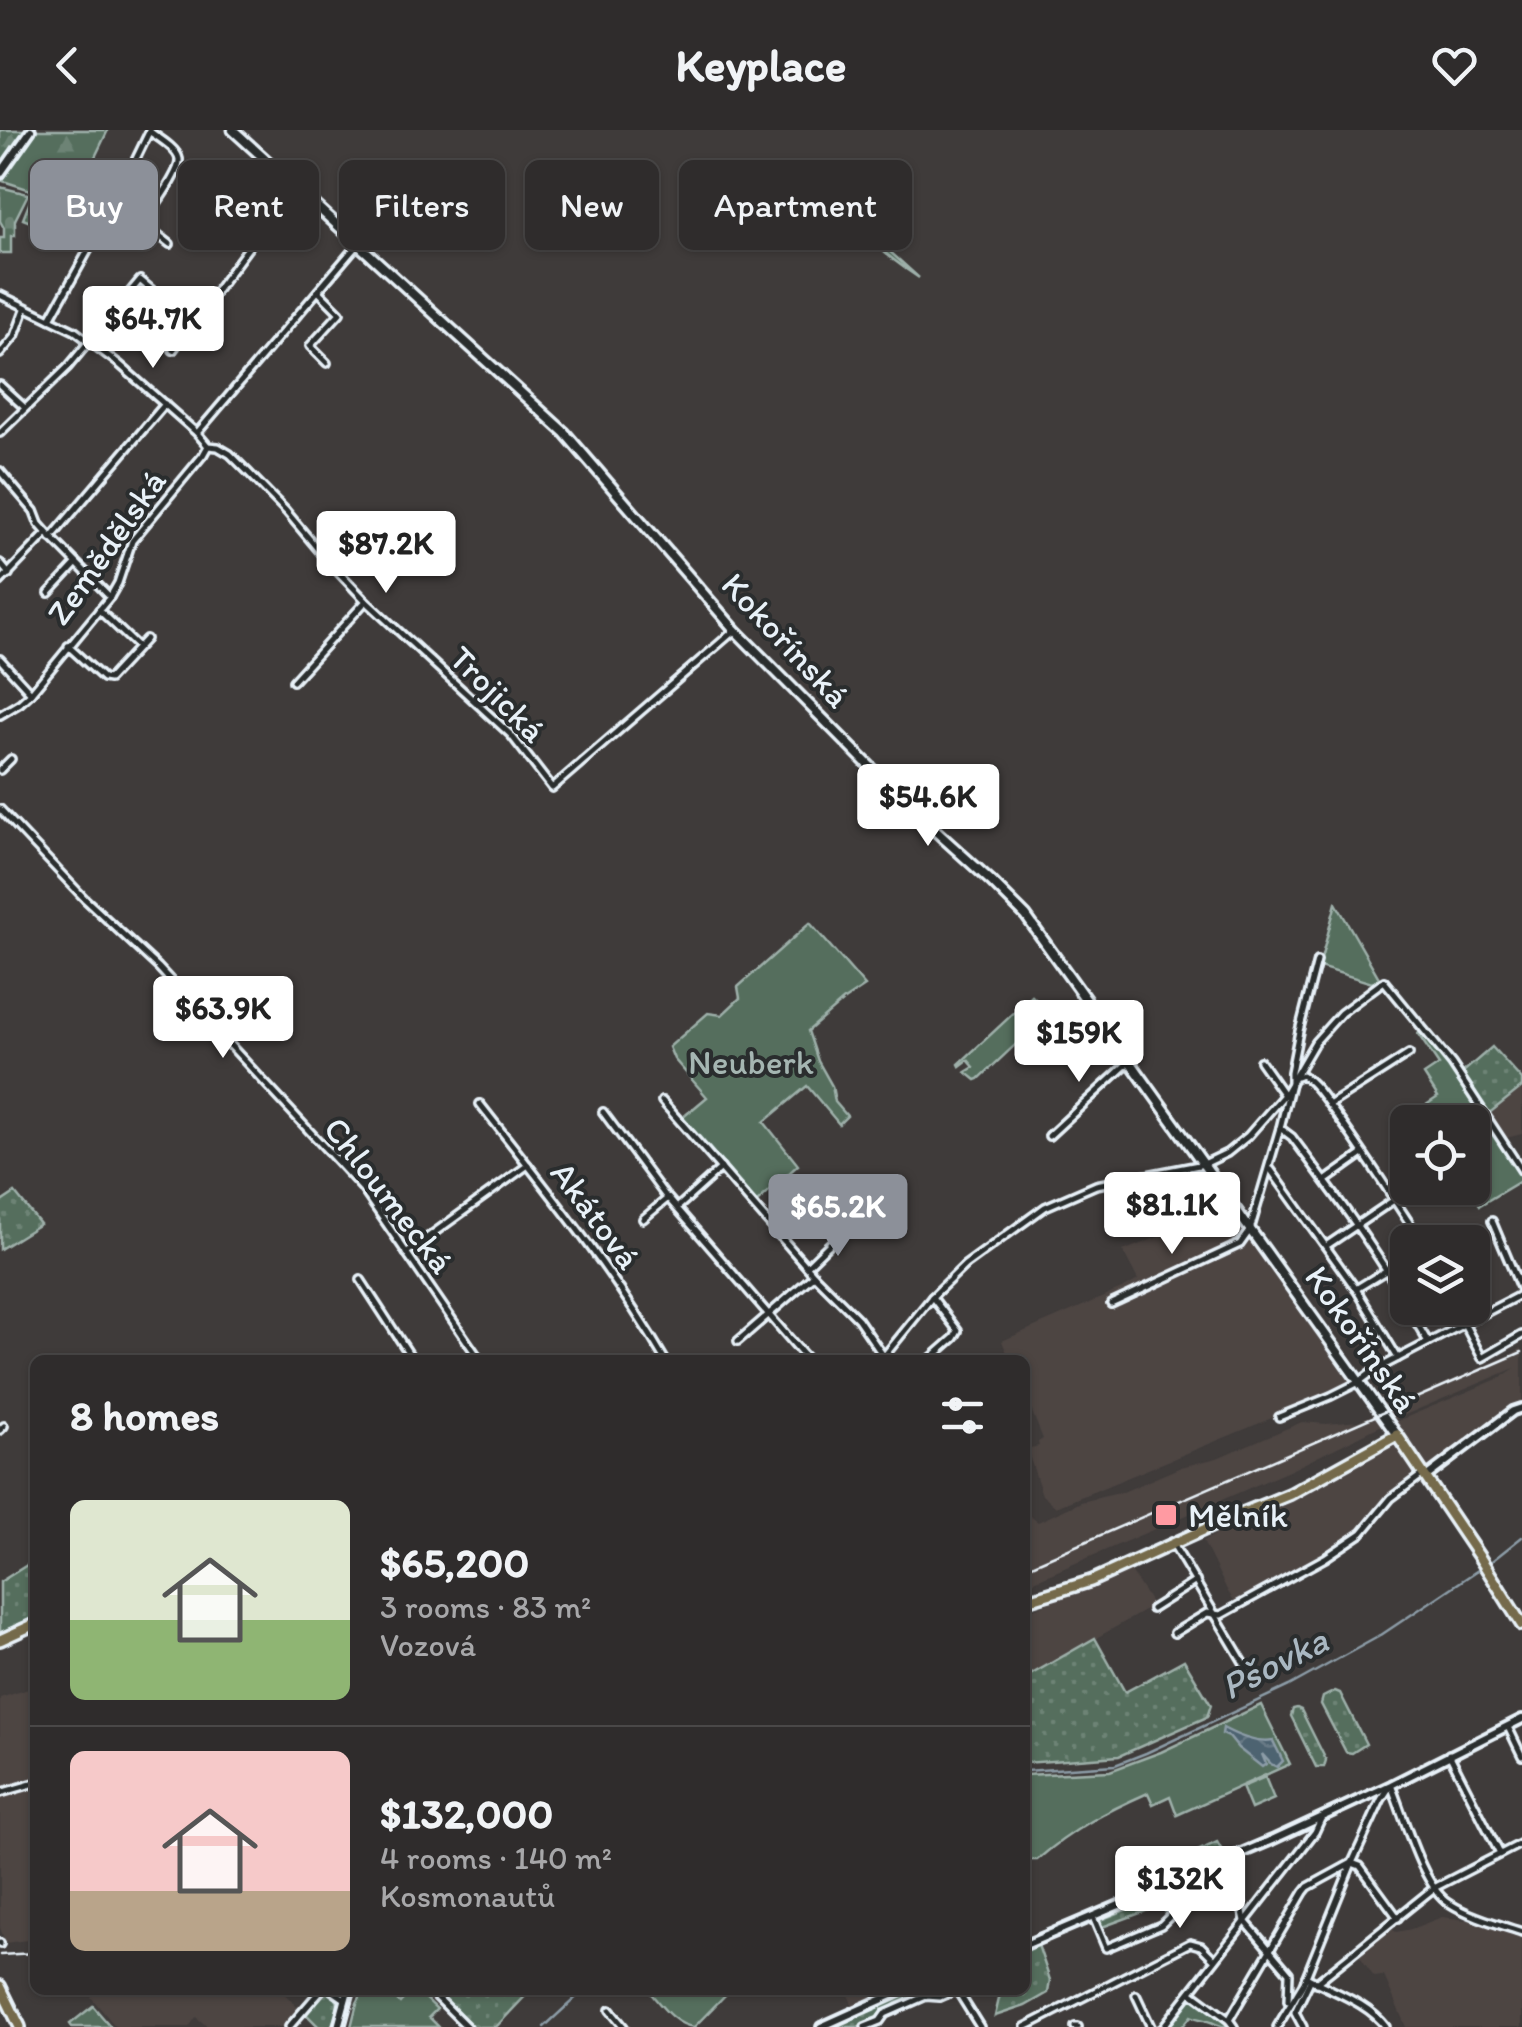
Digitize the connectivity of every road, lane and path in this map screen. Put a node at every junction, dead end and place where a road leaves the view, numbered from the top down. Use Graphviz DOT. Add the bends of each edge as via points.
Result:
graph roads {
  1 [pos="31,130"];
  2 [pos="149,130"];
  3 [pos="233,130"];
  4 [pos="135,160"];
  5 [pos="265,160"];
  6 [pos="0,174"];
  7 [pos="158,199"];
  8 [pos="319,209"];
  9 [pos="339,227"];
  10 [pos="158,235"];
  11 [pos="170,244"];
  12 [pos="88,250"];
  13 [pos="246,250"];
  14 [pos="353,250"];
  15 [pos="365,250"];
  16 [pos="318,291"];
  17 [pos="0,295"];
  18 [pos="25,309"];
  19 [pos="50,319"];
  20 [pos="192,324"];
  21 [pos="0,341"];
  22 [pos="88,342"];
  23 [pos="8,345"];
  24 [pos="173,350"];
  25 [pos="0,354"];
  26 [pos="327,363"];
  27 [pos="0,385"];
  28 [pos="165,404"];
  29 [pos="25,408"];
  30 [pos="0,433"];
  31 [pos="198,433"];
  32 [pos="208,446"];
  33 [pos="0,471"];
  34 [pos="50,536"];
  35 [pos="0,563"];
  36 [pos="76,564"];
  37 [pos="8,574"];
  38 [pos="0,582"];
  39 [pos="50,593"];
  40 [pos="110,597"];
  41 [pos="366,600"];
  42 [pos="99,610"];
  43 [pos="734,630"];
  44 [pos="146,638"];
  45 [pos="68,646"];
  46 [pos="138,647"];
  47 [pos="0,658"];
  48 [pos="293,681"];
  49 [pos="32,693"];
  50 [pos="0,715"];
  51 [pos="11,759"];
  52 [pos="0,770"];
  53 [pos="0,809"];
  54 [pos="1316,961"];
  55 [pos="1410,1054"];
  56 [pos="1130,1061"];
  57 [pos="1260,1061"];
  58 [pos="1292,1083"];
  59 [pos="1284,1095"];
  60 [pos="662,1101"];
  61 [pos="480,1104"];
  62 [pos="1329,1105"];
  63 [pos="603,1112"];
  64 [pos="1280,1128"];
  65 [pos="1049,1136"];
  66 [pos="1364,1153"];
  67 [pos="1204,1164"];
  68 [pos="528,1165"];
  69 [pos="721,1168"];
  70 [pos="1270,1169"];
  71 [pos="1522,1171"];
  72 [pos="1325,1181"];
  73 [pos="1390,1194"];
  74 [pos="668,1198"];
  75 [pos="1390,1203"];
  76 [pos="676,1208"];
  77 [pos="643,1218"];
  78 [pos="1492,1221"];
  79 [pos="1356,1224"];
  80 [pos="846,1228"];
  81 [pos="1250,1230"];
  82 [pos="1326,1246"];
  83 [pos="406,1254"];
  84 [pos="806,1266"];
  85 [pos="1390,1268"];
  86 [pos="1387,1270"];
  87 [pos="814,1275"];
  88 [pos="1390,1275"];
  89 [pos="360,1280"];
  90 [pos="1356,1289"];
  91 [pos="1522,1293"];
  92 [pos="932,1297"];
  93 [pos="1111,1304"];
  94 [pos="1490,1310"];
  95 [pos="769,1314"];
  96 [pos="1418,1325"];
  97 [pos="1460,1325"];
  98 [pos="1465,1325"];
  99 [pos="1522,1335"];
  100 [pos="738,1341"];
  101 [pos="1428,1342"];
  102 [pos="410,1355"];
  103 [pos="477,1355"];
  104 [pos="662,1355"];
  105 [pos="804,1355"];
  106 [pos="880,1355"];
  107 [pos="886,1355"];
  108 [pos="935,1355"];
  109 [pos="1398,1358"];
  110 [pos="1359,1382"];
  111 [pos="1522,1408"];
  112 [pos="1279,1418"];
  113 [pos="1397,1435"];
  114 [pos="1425,1478"];
  115 [pos="1173,1544"];
  116 [pos="1196,1581"];
  117 [pos="1030,1599"];
  118 [pos="1152,1609"];
  119 [pos="1214,1614"];
  120 [pos="1522,1625"];
  121 [pos="30,1626"];
  122 [pos="1174,1633"];
  123 [pos="0,1640"];
  124 [pos="1248,1670"];
  125 [pos="1522,1718"];
  126 [pos="1507,1726"];
  127 [pos="1449,1754"];
  128 [pos="1522,1756"];
  129 [pos="30,1785"];
  130 [pos="1391,1785"];
  131 [pos="0,1794"];
  132 [pos="1323,1816"];
  133 [pos="1522,1842"];
  134 [pos="1500,1854"];
  135 [pos="1232,1857"];
  136 [pos="1352,1863"];
  137 [pos="1193,1875"];
  138 [pos="1434,1888"];
  139 [pos="1093,1918"];
  140 [pos="1398,1918"];
  141 [pos="1245,1922"];
  142 [pos="1522,1932"];
  143 [pos="1030,1943"];
  144 [pos="1270,1951"];
  145 [pos="1215,1960"];
  146 [pos="1311,1980"];
  147 [pos="0,1986"];
  148 [pos="1190,1992"];
  149 [pos="317,1995"];
  150 [pos="346,1995"];
  151 [pos="435,1995"];
  152 [pos="892,1995"];
  153 [pos="945,1995"];
  154 [pos="959,1995"];
  155 [pos="1136,1995"];
  156 [pos="1287,2006"];
  157 [pos="610,2010"];
  158 [pos="1229,2020"];
  159 [pos="20,2027"];
  160 [pos="289,2027"];
  161 [pos="338,2027"];
  162 [pos="467,2027"];
  163 [pos="624,2027"];
  164 [pos="822,2027"];
  165 [pos="865,2027"];
  166 [pos="980,2027"];
  167 [pos="1024,2027"];
  168 [pos="1151,2027"];
  169 [pos="1163,2027"];
  170 [pos="1234,2027"];
  171 [pos="1276,2027"];
  172 [pos="1303,2027"];
  173 [pos="1386,2027"];
  1 -- 6 [label="street"];
  2 -- 4 [label="street"];
  2 -- 7 [label="street" via="179,160"];
  3 -- 5 [label="main road, Kokořínská"];
  8 -- 9 [label="main road, Kokořínská"];
  10 -- 11 [label="street"];
  12 -- 19 [label="street"];
  13 -- 20 [label="street"];
  14 -- 16 [label="street"];
  15 -- 43 [label="main road, Kokořínská" via="564,432"];
  16 -- 26 [label="street" via="340,313 310,346"];
  16 -- 31 [label="street"];
  17 -- 18 [label="street, Trojická"];
  18 -- 19 [label="street, Trojická"];
  18 -- 23 [label="street"];
  19 -- 22 [label="street, Trojická"];
  20 -- 22 [label="street" via="140,280"];
  20 -- 24 [label="street"];
  21 -- 23 [label="street"];
  22 -- 28 [label="street, Trojická"];
  22 -- 29 [label="street"];
  23 -- 25 [label="street"];
  27 -- 29 [label="street"];
  28 -- 31 [label="street, Trojická"];
  28 -- 34 [label="street"];
  29 -- 30 [label="street"];
  31 -- 32 [label="street, Trojická"];
  32 -- 40 [label="street, Zemědělská" via="132,542"];
  32 -- 41 [label="street, Trojická" via="230,454"];
  33 -- 34 [label="street"];
  34 -- 36 [label="street"];
  34 -- 37 [label="street"];
  35 -- 37 [label="street"];
  36 -- 39 [label="street"];
  36 -- 40 [label="street"];
  37 -- 38 [label="street"];
  40 -- 42 [label="street, Zemědělská"];
  41 -- 43 [label="street, Trojická" via="511,735 552,788"];
  41 -- 48 [label="street"];
  42 -- 45 [label="street, Zemědělská"];
  42 -- 46 [label="street"];
  43 -- 56 [label="main road, Kokořínská" via="1026,916"];
  44 -- 46 [label="street"];
  45 -- 46 [label="street" via="109,679"];
  45 -- 49 [label="street, Zemědělská"];
  47 -- 49 [label="street"];
  49 -- 50 [label="street, Zemědělská"];
  51 -- 52 [label="street"];
  53 -- 83 [label="street, Chloumecká" via="158,967 362,1188"];
  54 -- 58 [label="street"];
  55 -- 62 [label="street"];
  56 -- 65 [label="street"];
  56 -- 67 [label="main road, Kokořínská"];
  57 -- 59 [label="street"];
  58 -- 59 [label="street"];
  58 -- 62 [label="street" via="1304,1076"];
  58 -- 64 [label="street"];
  58 -- 71 [label="street" via="1314,1042 1384,981 1452,1064"];
  59 -- 67 [label="street" via="1248,1136"];
  60 -- 69 [label="street"];
  61 -- 68 [label="street, Akátová"];
  62 -- 66 [label="street"];
  63 -- 74 [label="street"];
  64 -- 70 [label="street"];
  64 -- 72 [label="street"];
  66 -- 72 [label="street"];
  66 -- 73 [label="street"];
  67 -- 81 [label="main road, Kokořínská"];
  67 -- 92 [label="street" via="1070,1195 965,1264"];
  68 -- 83 [label="street"];
  68 -- 104 [label="street, Akátová"];
  69 -- 76 [label="street"];
  69 -- 84 [label="street"];
  70 -- 81 [label="street"];
  70 -- 82 [label="street"];
  72 -- 79 [label="street"];
  74 -- 76 [label="street"];
  74 -- 77 [label="street"];
  75 -- 79 [label="street"];
  76 -- 95 [label="street"];
  78 -- 91 [label="street"];
  79 -- 82 [label="street"];
  79 -- 86 [label="street"];
  80 -- 84 [label="street"];
  81 -- 93 [label="street" via="1240,1244"];
  81 -- 110 [label="main road, Kokořínská"];
  82 -- 90 [label="street"];
  83 -- 103 [label="street, Chloumecká"];
  84 -- 87 [label="street"];
  85 -- 86 [label="street"];
  86 -- 88 [label="street"];
  86 -- 90 [label="street"];
  87 -- 95 [label="street"];
  87 -- 106 [label="street" via="858,1319"];
  89 -- 102 [label="street"];
  90 -- 109 [label="street"];
  91 -- 94 [label="street"];
  92 -- 107 [label="street"];
  92 -- 108 [label="street" via="958,1330"];
  95 -- 100 [label="street"];
  95 -- 105 [label="street"];
  96 -- 101 [label="street"];
  97 -- 101 [label="street"];
  98 -- 99 [label="street" via="1482,1358"];
  101 -- 109 [label="street"];
  109 -- 110 [label="street"];
  110 -- 112 [label="street"];
  110 -- 113 [label="main road, Kokořínská"];
  111 -- 114 [label="street"];
  113 -- 114 [label="main road, Kokořínská"];
  113 -- 115 [label="main road" via="1290,1494"];
  114 -- 119 [label="street" via="1390,1498 1362,1532 1325,1558"];
  114 -- 120 [label="main road, Kokořínská"];
  115 -- 116 [label="street"];
  115 -- 117 [label="main road"];
  116 -- 118 [label="street"];
  116 -- 119 [label="street"];
  119 -- 122 [label="street"];
  119 -- 124 [label="street"];
  121 -- 123 [label="main road"];
  125 -- 126 [label="street"];
  126 -- 127 [label="street"];
  126 -- 128 [label="street"];
  127 -- 130 [label="street"];
  127 -- 134 [label="street"];
  129 -- 131 [label="street"];
  130 -- 132 [label="street"];
  130 -- 136 [label="street"];
  130 -- 138 [label="street"];
  132 -- 135 [label="street"];
  132 -- 141 [label="street"];
  133 -- 134 [label="street"];
  134 -- 138 [label="street"];
  135 -- 137 [label="street"];
  135 -- 141 [label="street"];
  136 -- 140 [label="street"];
  136 -- 144 [label="street" via="1308,1887"];
  136 -- 146 [label="street"];
  137 -- 139 [label="street"];
  137 -- 139 [label="street" via="1196,1891 1161,1925 1106,1948"];
  138 -- 140 [label="street"];
  138 -- 142 [label="street" via="1463,1910"];
  139 -- 143 [label="street"];
  140 -- 146 [label="street"];
  141 -- 144 [label="street"];
  141 -- 145 [label="street"];
  144 -- 156 [label="street" via="1289,1974"];
  144 -- 158 [label="street"];
  145 -- 148 [label="street"];
  145 -- 167 [label="street" via="1190,1943"];
  146 -- 156 [label="street"];
  146 -- 172 [label="street" via="1295,2012"];
  146 -- 173 [label="street" via="1365,2007"];
  147 -- 159 [label="main road"];
  148 -- 158 [label="street"];
  148 -- 169 [label="street"];
  149 -- 160 [label="street"];
  150 -- 161 [label="street"];
  151 -- 162 [label="street"];
  152 -- 164 [label="street"];
  153 -- 165 [label="street" via="926,1996"];
  154 -- 166 [label="street"];
  155 -- 168 [label="street"];
  156 -- 171 [label="street"];
  157 -- 163 [label="street"];
  158 -- 170 [label="street"];
}
